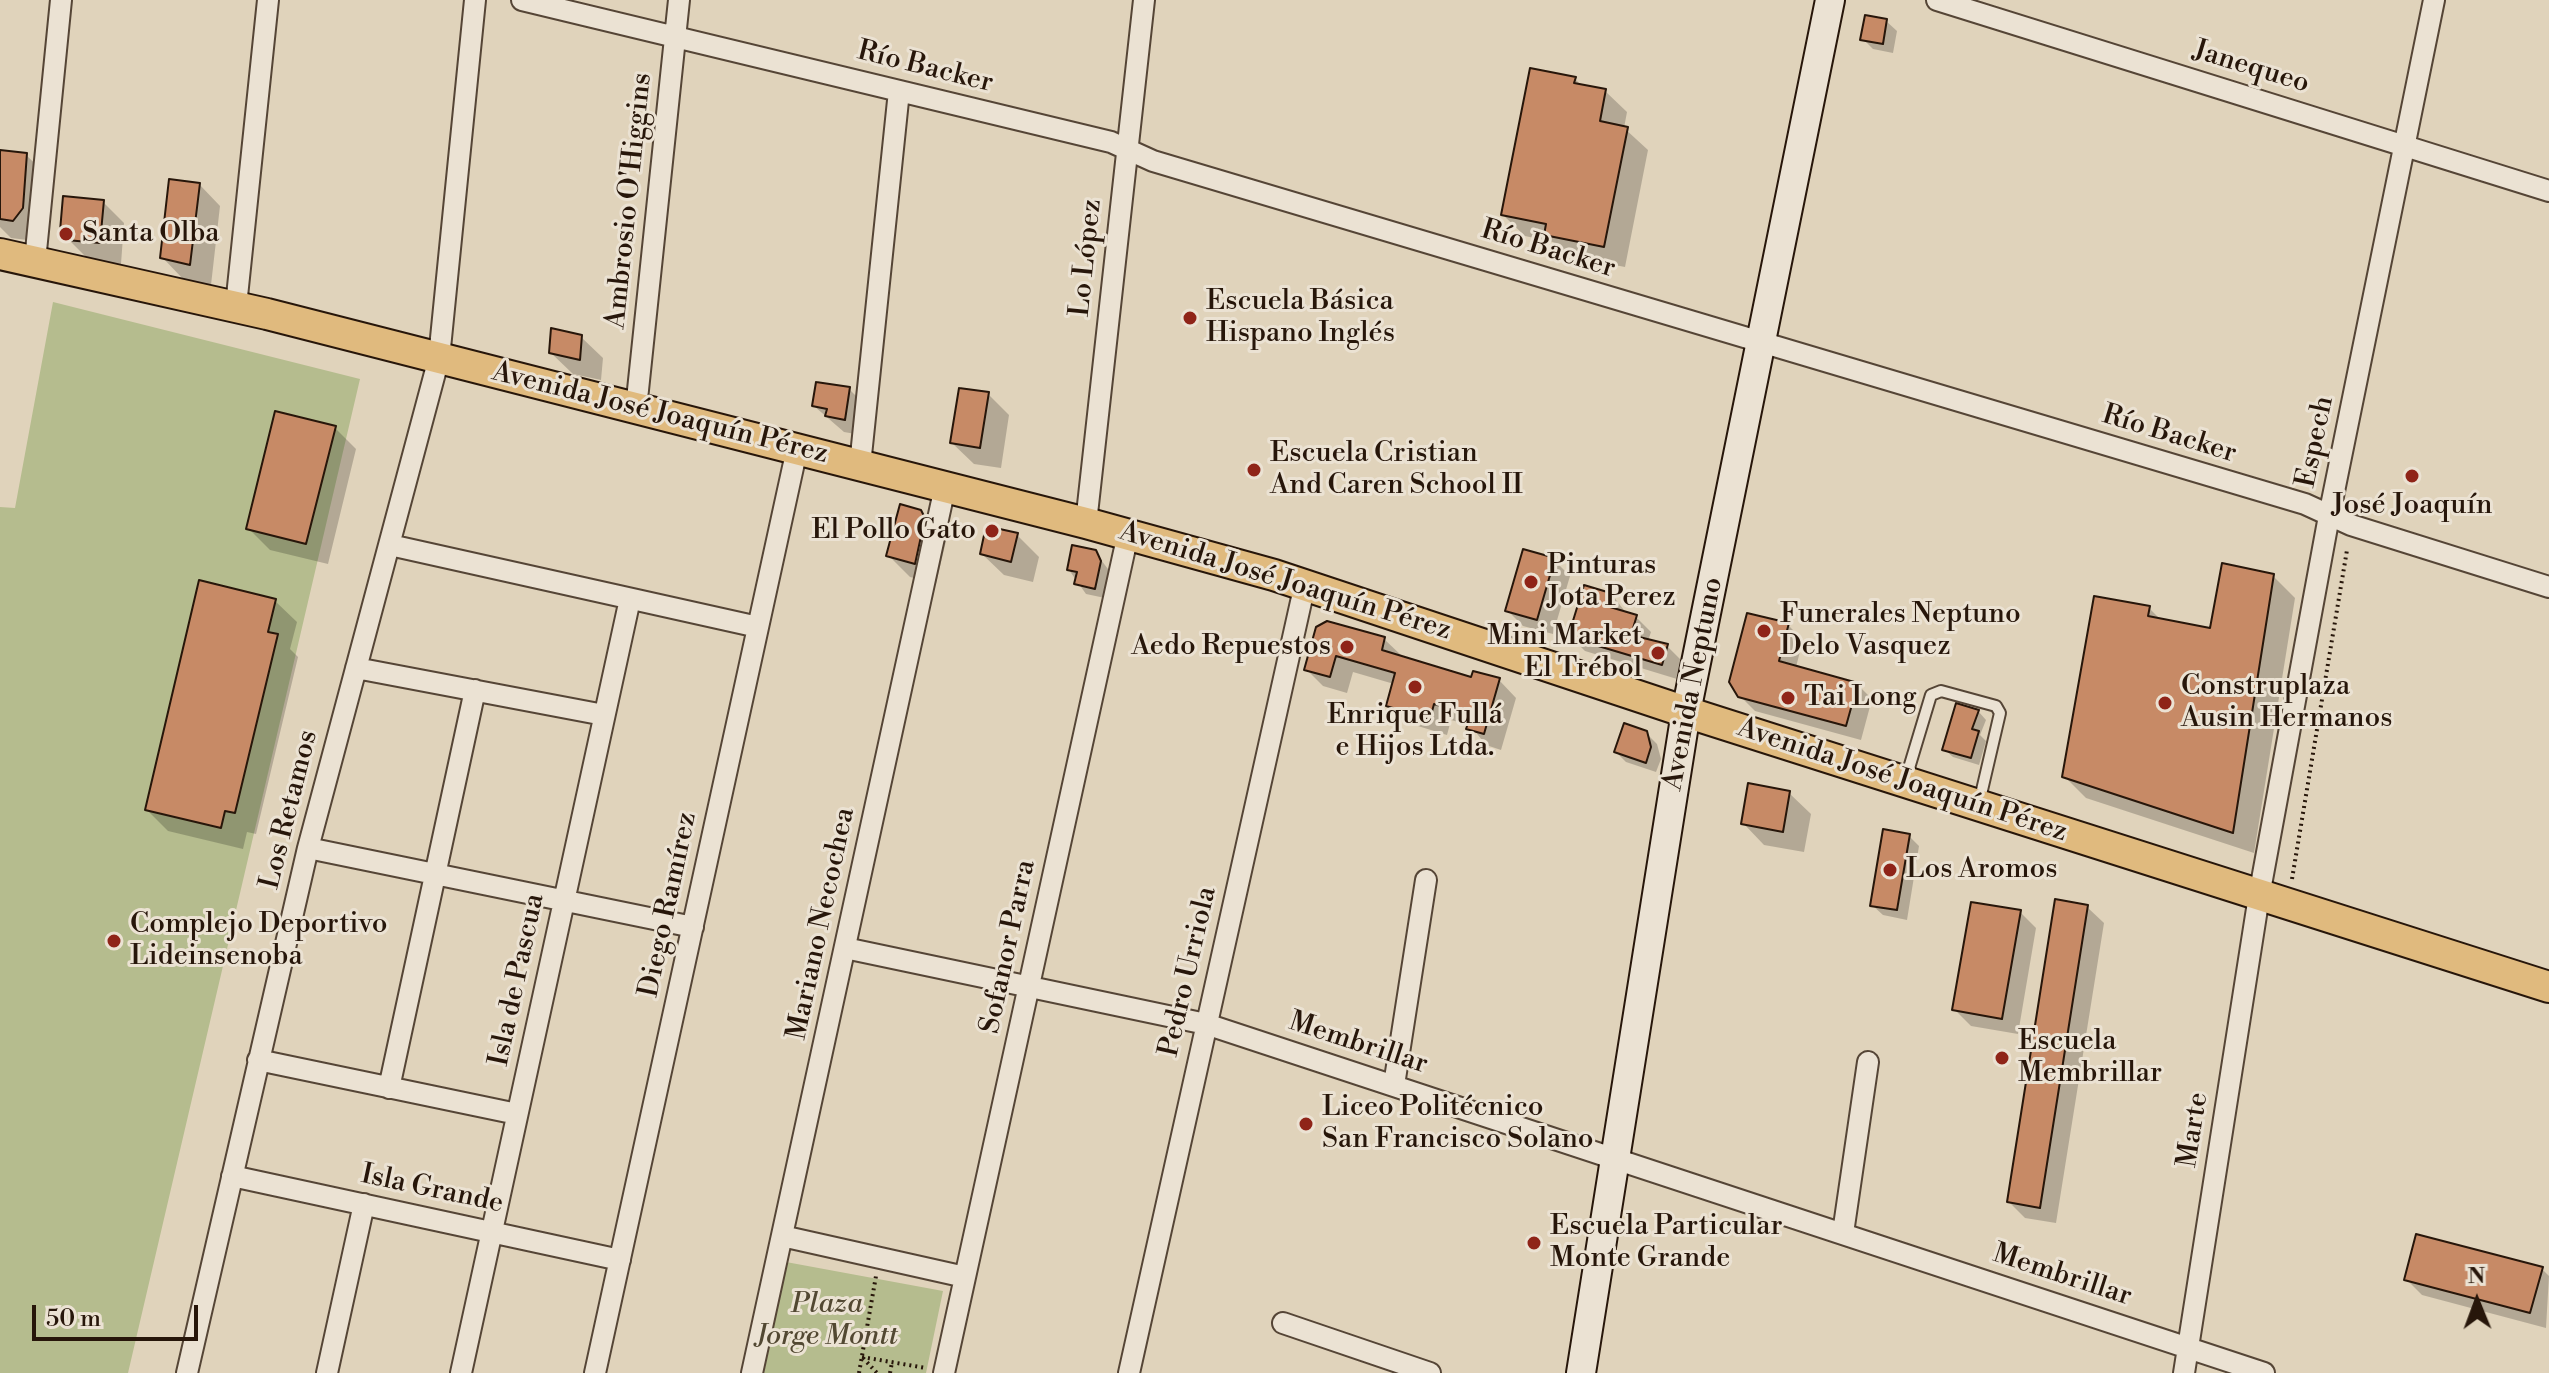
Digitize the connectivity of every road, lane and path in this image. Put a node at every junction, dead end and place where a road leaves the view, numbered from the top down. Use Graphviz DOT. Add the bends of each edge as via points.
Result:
graph roads {
  1 [pos="61,0"];
  2 [pos="268,0"];
  3 [pos="475,0"];
  4 [pos="522,0"];
  5 [pos="679,0"];
  6 [pos="1144,0"];
  7 [pos="1830,0"];
  8 [pos="1937,0"];
  9 [pos="2434,0"];
  10 [pos="675,37"];
  11 [pos="899,91"];
  12 [pos="2405,144"];
  13 [pos="1128,150"];
  14 [pos="2549,191"];
  15 [pos="0,254"];
  16 [pos="35,261"];
  17 [pos="236,306"];
  18 [pos="1761,343"];
  19 [pos="439,358"];
  20 [pos="636,409"];
  21 [pos="797,449"];
  22 [pos="860,465"];
  23 [pos="945,487"];
  24 [pos="2329,516"];
  25 [pos="1086,523"];
  26 [pos="1128,534"];
  27 [pos="390,545"];
  28 [pos="1305,584"];
  29 [pos="2549,587"];
  30 [pos="630,599"];
  31 [pos="758,627"];
  32 [pos="356,668"];
  33 [pos="475,690"];
  34 [pos="1686,712"];
  35 [pos="604,715"];
  36 [pos="1905,782"];
  37 [pos="1979,805"];
  38 [pos="308,848"];
  39 [pos="435,874"];
  40 [pos="1426,880"];
  41 [pos="2259,896"];
  42 [pos="564,900"];
  43 [pos="693,927"];
  44 [pos="845,948"];
  45 [pos="1029,987"];
  46 [pos="2549,987"];
  47 [pos="1206,1024"];
  48 [pos="258,1060"];
  49 [pos="1868,1062"];
  50 [pos="1394,1085"];
  51 [pos="389,1088"];
  52 [pos="517,1114"];
  53 [pos="1615,1158"];
  54 [pos="232,1176"];
  55 [pos="364,1204"];
  56 [pos="492,1232"];
  57 [pos="1843,1233"];
  58 [pos="782,1236"];
  59 [pos="620,1260"];
  60 [pos="876,1273"];
  61 [pos="965,1277"];
  62 [pos="1283,1323"];
  63 [pos="2188,1348"];
  64 [pos="862,1357"];
  65 [pos="892,1362"];
  66 [pos="917,1366"];
  67 [pos="937,1371"];
  68 [pos="187,1373"];
  69 [pos="327,1373"];
  70 [pos="461,1373"];
  71 [pos="595,1373"];
  72 [pos="752,1373"];
  73 [pos="859,1373"];
  74 [pos="877,1373"];
  75 [pos="890,1373"];
  76 [pos="909,1373"];
  77 [pos="1129,1373"];
  78 [pos="1430,1373"];
  79 [pos="1581,1373"];
  80 [pos="2184,1373"];
  81 [pos="2264,1373"];
  1 -- 16 [label="street"];
  2 -- 17 [label="street"];
  3 -- 19 [label="street, Los Retamos"];
  4 -- 10 [label="street, Río Backer"];
  5 -- 10 [label="street, Ambrosio O'Higgins"];
  6 -- 13 [label="street, Lo López"];
  7 -- 18 [label="main road, Avenida Neptuno"];
  8 -- 12 [label="street, Janequeo"];
  9 -- 12 [label="street, Espech"];
  10 -- 11 [label="street, Río Backer"];
  10 -- 20 [label="street, Ambrosio O'Higgins"];
  11 -- 13 [label="street, Río Backer"];
  11 -- 22 [label="street"];
  12 -- 14 [label="street, Janequeo"];
  12 -- 24 [label="street, Espech"];
  13 -- 18 [label="street, Río Backer"];
  13 -- 25 [label="street, Lo López"];
  15 -- 16 [label="main road, Avenida José Joaquín Pérez"];
  16 -- 17 [label="main road, Avenida José Joaquín Pérez"];
  17 -- 19 [label="main road, Avenida José Joaquín Pérez"];
  18 -- 24 [label="street, Río Backer" via="2305,504"];
  18 -- 34 [label="main road, Avenida Neptuno"];
  19 -- 20 [label="main road, Avenida José Joaquín Pérez"];
  19 -- 27 [label="street, Los Retamos"];
  20 -- 21 [label="main road, Avenida José Joaquín Pérez"];
  21 -- 22 [label="main road, Avenida José Joaquín Pérez"];
  21 -- 31 [label="street, Diego Ramírez"];
  22 -- 23 [label="main road, Avenida José Joaquín Pérez"];
  23 -- 25 [label="main road, Avenida José Joaquín Pérez"];
  23 -- 44 [label="street, Mariano Necochea"];
  24 -- 29 [label="street, Río Backer"];
  24 -- 41 [label="street, Espech"];
  25 -- 26 [label="main road, Avenida José Joaquín Pérez"];
  26 -- 28 [label="main road, Avenida José Joaquín Pérez"];
  26 -- 45 [label="street, Sofanor Parra"];
  27 -- 30 [label="street"];
  27 -- 32 [label="street, Los Retamos"];
  28 -- 34 [label="main road, Avenida José Joaquín Pérez"];
  28 -- 47 [label="street, Pedro Urriola"];
  30 -- 31 [label="street"];
  30 -- 35 [label="street, Isla de Pascua"];
  31 -- 43 [label="street, Diego Ramírez"];
  32 -- 33 [label="street"];
  32 -- 38 [label="street, Los Retamos"];
  33 -- 35 [label="street"];
  33 -- 39 [label="street"];
  34 -- 36 [label="main road, Avenida José Joaquín Pérez"];
  34 -- 53 [label="main road, Avenida Neptuno"];
  35 -- 42 [label="street, Isla de Pascua"];
  36 -- 37 [label="main road, Avenida José Joaquín Pérez"];
  36 -- 37 [label="lane" via="1931,695 1941,691 1996,706 2000,713"];
  37 -- 41 [label="main road, Avenida José Joaquín Pérez"];
  38 -- 39 [label="street"];
  38 -- 48 [label="street, Los Retamos"];
  39 -- 42 [label="street"];
  39 -- 51 [label="street"];
  40 -- 50 [label="street"];
  41 -- 46 [label="main road, Avenida José Joaquín Pérez"];
  41 -- 63 [label="street, Marte"];
  42 -- 43 [label="street"];
  42 -- 52 [label="street, Isla de Pascua"];
  43 -- 59 [label="street, Diego Ramírez"];
  44 -- 45 [label="street, Membrillar"];
  44 -- 58 [label="street, Mariano Necochea"];
  45 -- 47 [label="street, Membrillar"];
  45 -- 61 [label="street, Sofanor Parra"];
  47 -- 50 [label="street, Membrillar"];
  47 -- 77 [label="street, Pedro Urriola"];
  48 -- 51 [label="street"];
  48 -- 54 [label="street, Los Retamos"];
  49 -- 57 [label="street"];
  50 -- 53 [label="street, Membrillar"];
  51 -- 52 [label="street"];
  52 -- 56 [label="street, Isla de Pascua"];
  53 -- 57 [label="street, Membrillar"];
  53 -- 79 [label="main road, Avenida Neptuno"];
  54 -- 55 [label="street, Isla Grande"];
  54 -- 68 [label="street, Los Retamos"];
  55 -- 56 [label="street, Isla Grande"];
  55 -- 69 [label="street"];
  56 -- 59 [label="street, Isla Grande"];
  56 -- 70 [label="street, Isla de Pascua"];
  57 -- 63 [label="street, Membrillar"];
  58 -- 61 [label="street"];
  58 -- 72 [label="street, Mariano Necochea"];
  59 -- 71 [label="street, Diego Ramírez"];
  60 -- 64 [label="path"];
  61 -- 67 [label="street, Sofanor Parra"];
  62 -- 78 [label="street"];
  63 -- 80 [label="street, Marte"];
  63 -- 81 [label="street, Membrillar"];
  64 -- 65 [label="path"];
  64 -- 73 [label="path"];
  64 -- 74 [label="path"];
  65 -- 66 [label="path"];
  65 -- 75 [label="path"];
  66 -- 67 [label="path"];
  66 -- 76 [label="path"];
}
